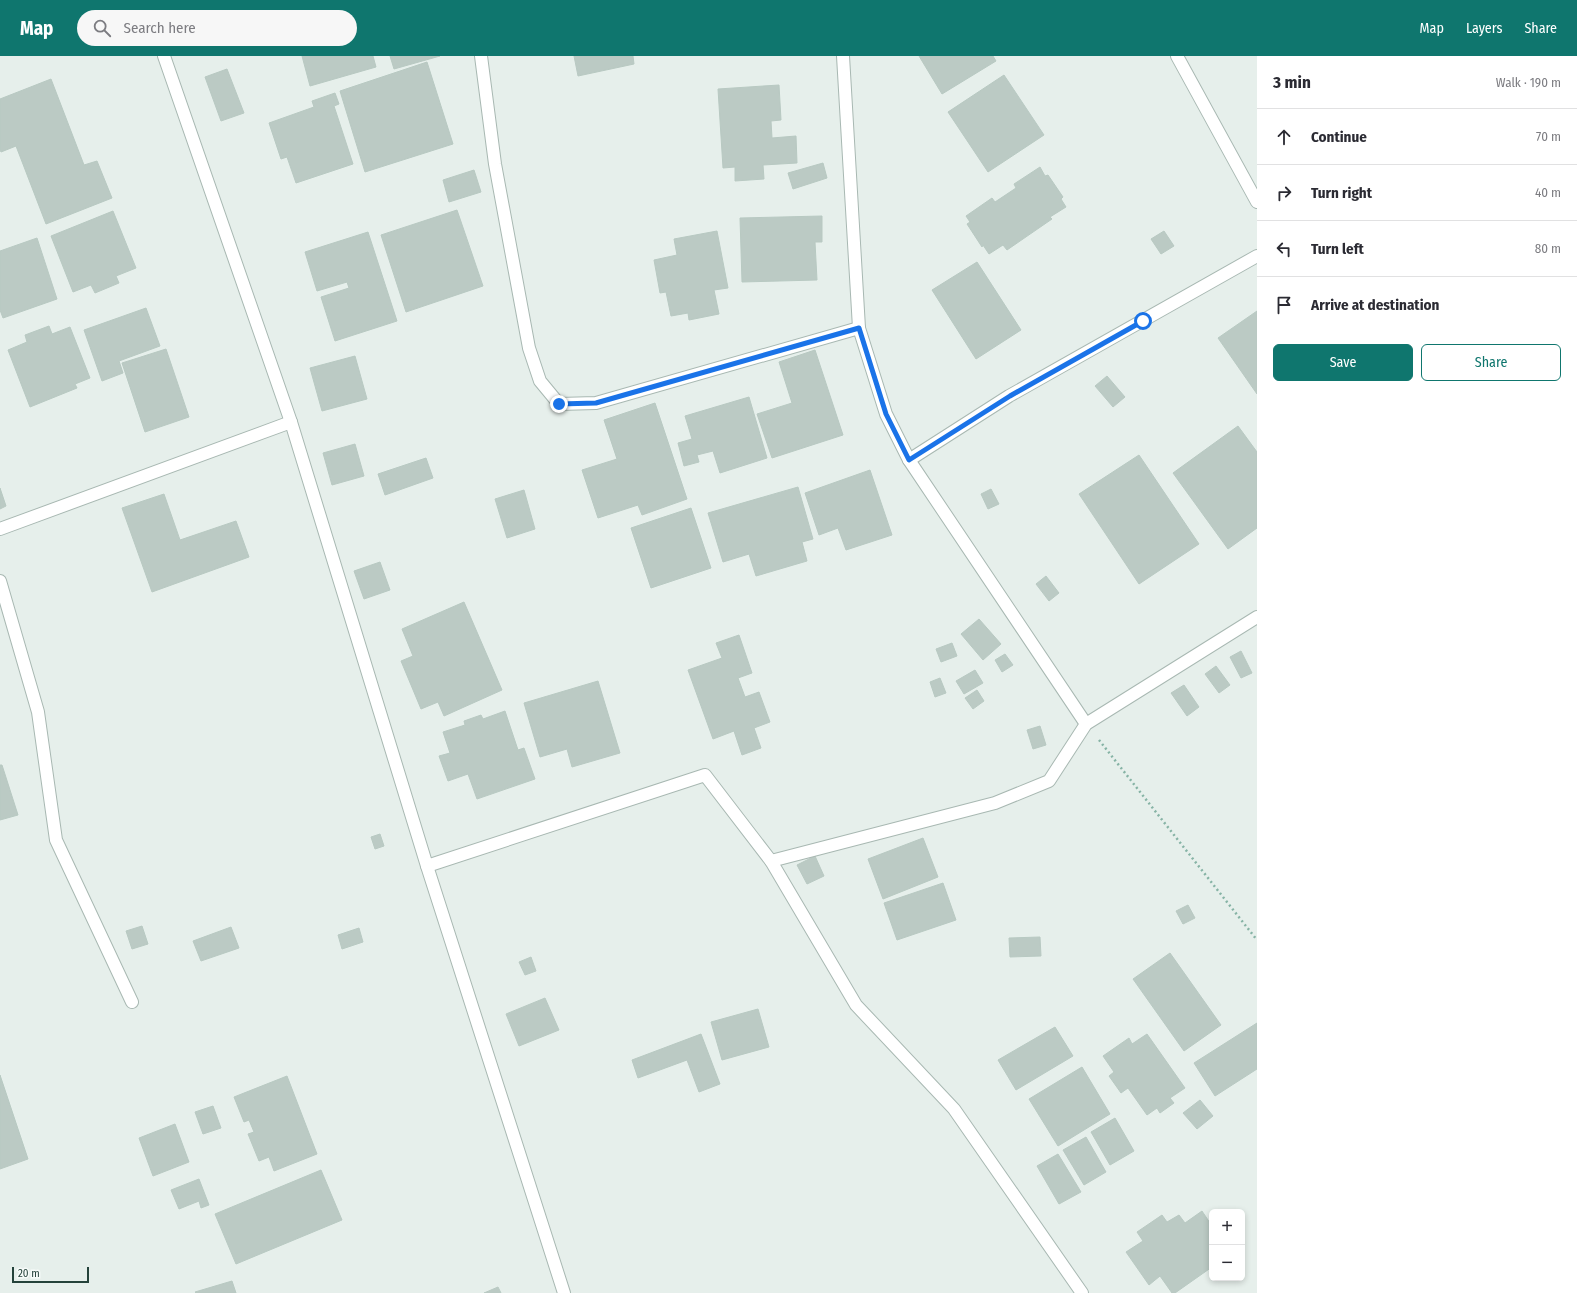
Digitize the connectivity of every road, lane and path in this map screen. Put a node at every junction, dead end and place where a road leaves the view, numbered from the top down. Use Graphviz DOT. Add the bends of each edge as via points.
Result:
graph roads {
  1 [pos="164,56"];
  2 [pos="482,56"];
  3 [pos="843,56"];
  4 [pos="1178,56"];
  5 [pos="1257,202"];
  6 [pos="1257,256"];
  7 [pos="859,328"];
  8 [pos="292,422"];
  9 [pos="909,460"];
  10 [pos="0,528"];
  11 [pos="0,581"];
  12 [pos="1257,617"];
  13 [pos="1086,724"];
  14 [pos="771,861"];
  15 [pos="427,866"];
  16 [pos="1257,940"];
  17 [pos="132,1002"];
  18 [pos="564,1293"];
  19 [pos="1082,1293"];
  1 -- 8 [label="street"];
  2 -- 7 [label="street" via="495,164 529,348 540,381 559,404 596,403"];
  3 -- 7 [label="street"];
  4 -- 5 [label="street"];
  6 -- 9 [label="street" via="1010,396"];
  7 -- 9 [label="street" via="886,414"];
  8 -- 10 [label="street"];
  8 -- 15 [label="street"];
  9 -- 13 [label="street"];
  11 -- 17 [label="street" via="38,712 56,840"];
  12 -- 13 [label="street"];
  13 -- 14 [label="street" via="1049,781 995,803"];
  13 -- 16 [label="path"];
  14 -- 15 [label="street" via="705,775"];
  14 -- 19 [label="street" via="856,1005 954,1109"];
  15 -- 18 [label="street"];
}
